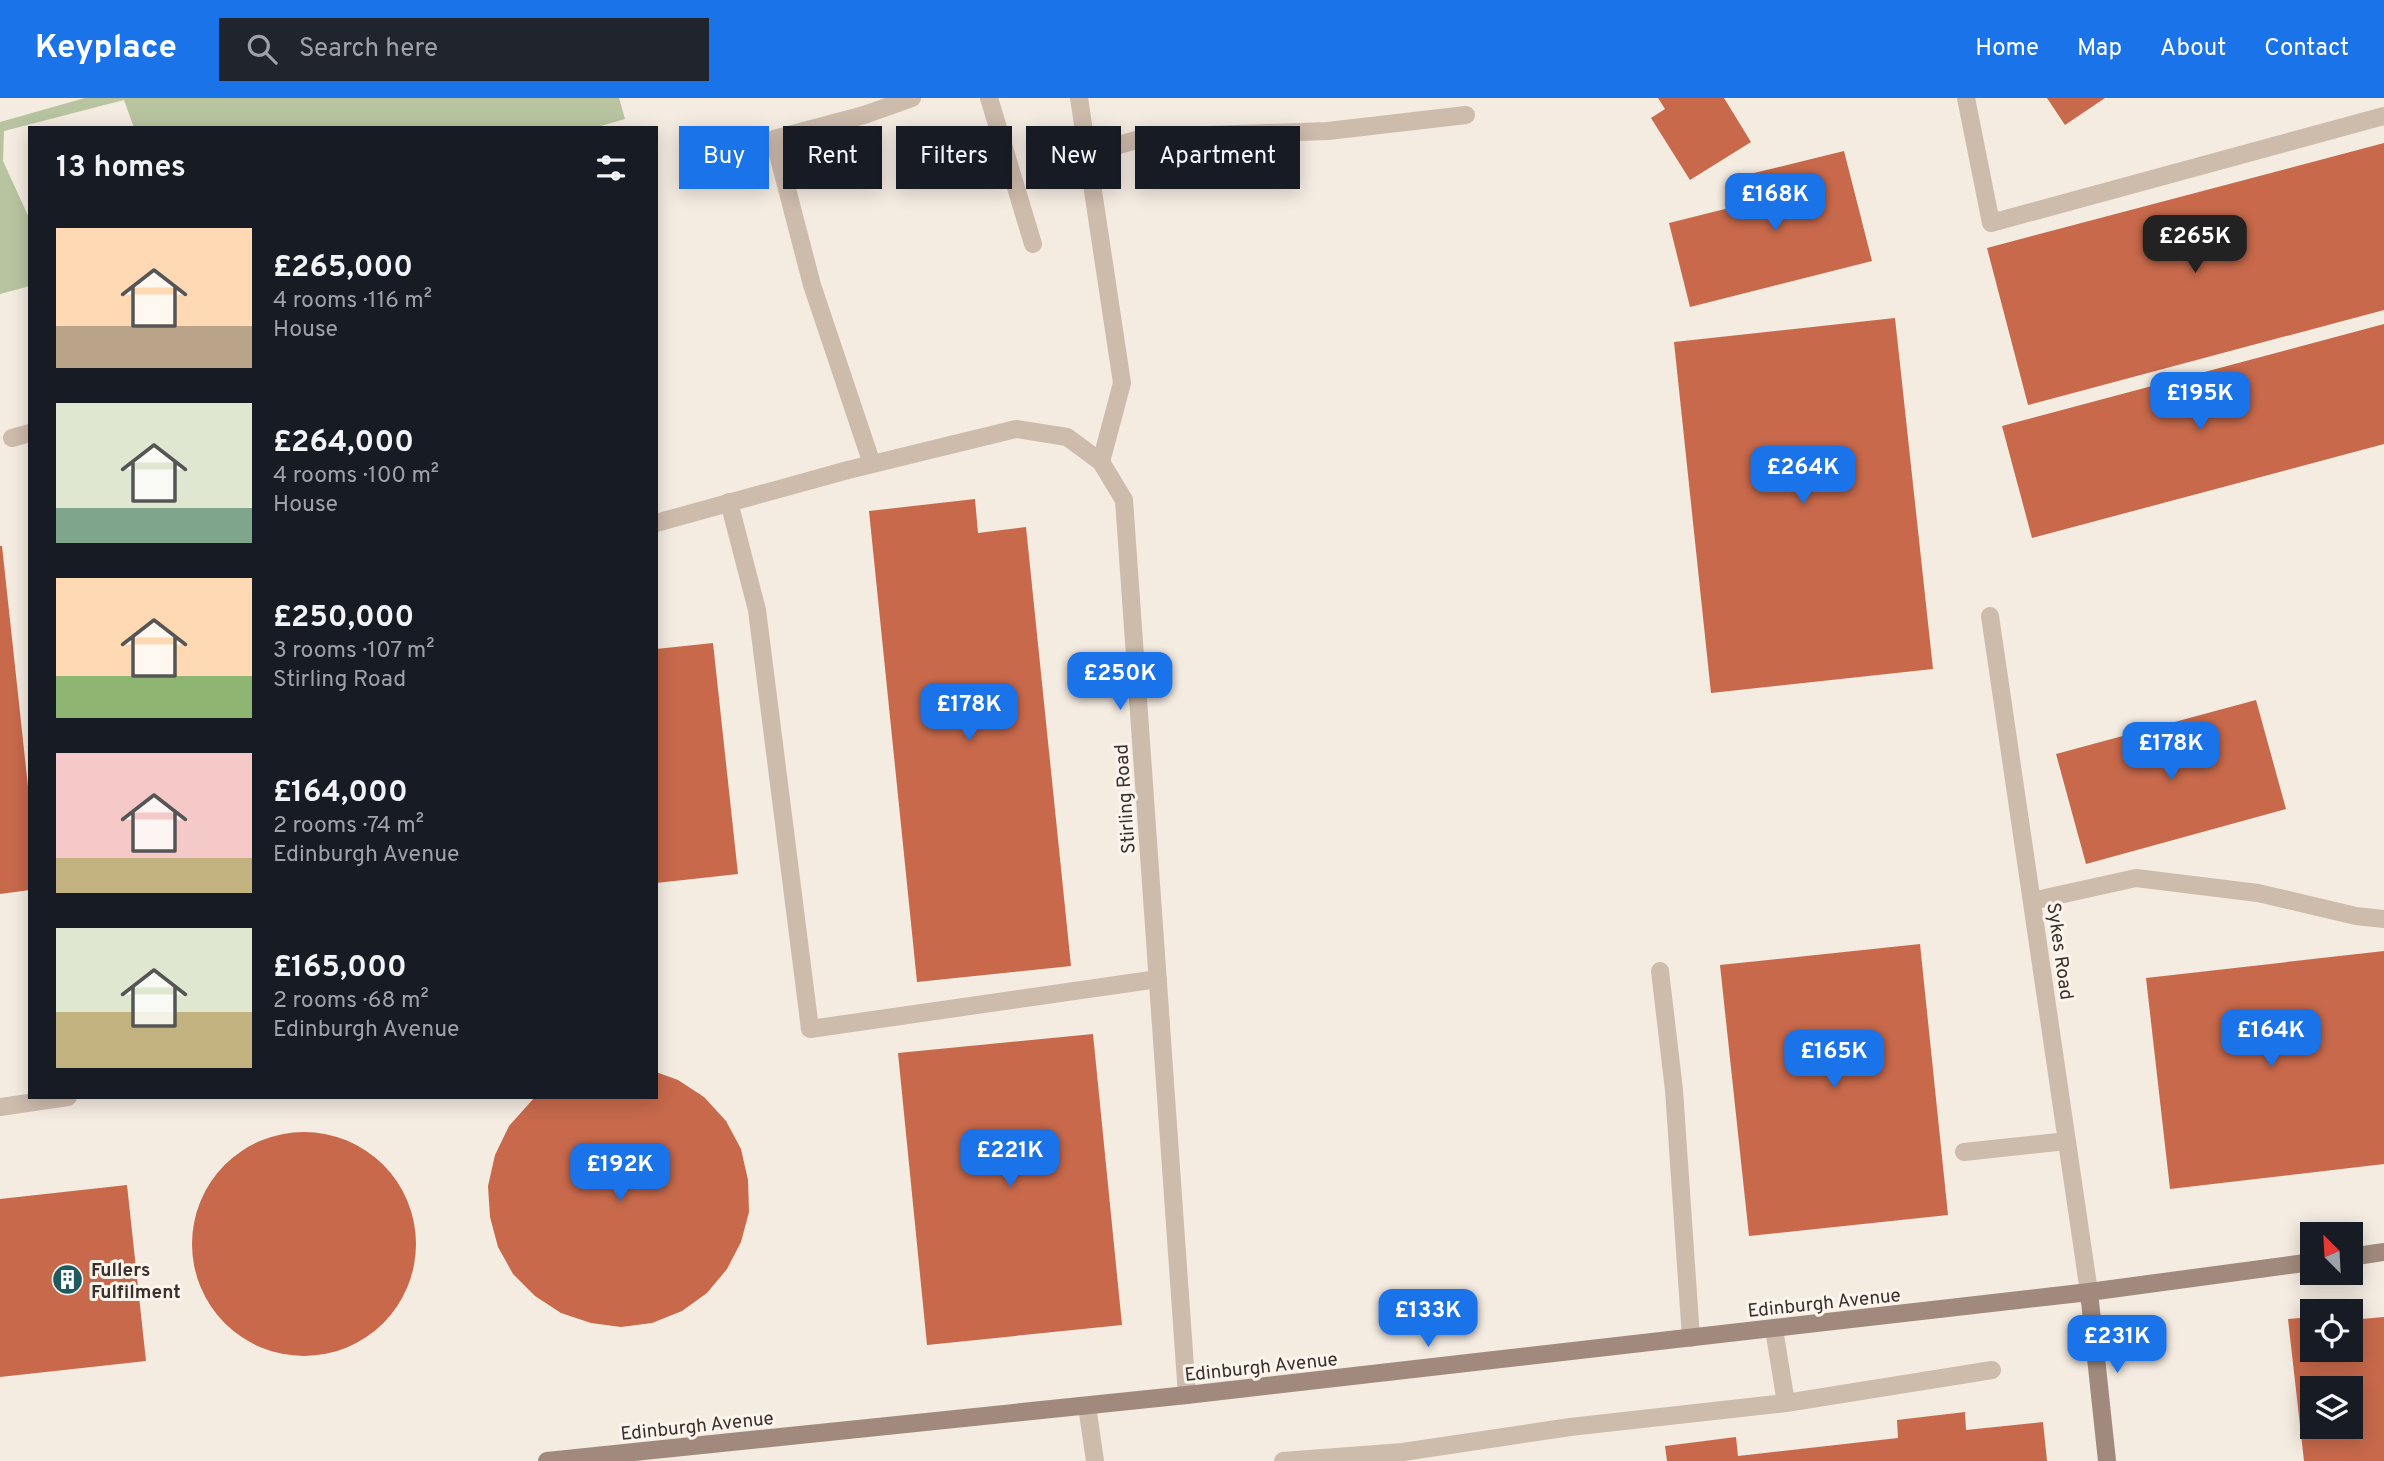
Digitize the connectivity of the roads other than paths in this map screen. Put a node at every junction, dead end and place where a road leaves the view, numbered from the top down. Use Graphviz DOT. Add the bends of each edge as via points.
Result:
graph roads {
  1 [pos="912,98"];
  2 [pos="989,98"];
  3 [pos="1079,98"];
  4 [pos="1966,98"];
  5 [pos="1466,115"];
  6 [pos="2384,116"];
  7 [pos="1083,126"];
  8 [pos="1121,144"];
  9 [pos="1092,189"];
  10 [pos="1033,244"];
  11 [pos="28,434"];
  12 [pos="12,438"];
  13 [pos="1101,462"];
  14 [pos="872,464"];
  15 [pos="729,502"];
  16 [pos="658,522"];
  17 [pos="1990,616"];
  18 [pos="2032,901"];
  19 [pos="2384,919"];
  20 [pos="1660,971"];
  21 [pos="1158,979"];
  22 [pos="54,1099"];
  23 [pos="0,1107"];
  24 [pos="2067,1141"];
  25 [pos="1964,1152"];
  26 [pos="2384,1252"];
  27 [pos="2363,1254"];
  28 [pos="2300,1264"];
  29 [pos="2089,1293"];
  30 [pos="1774,1329"];
  31 [pos="1691,1338"];
  32 [pos="1992,1370"];
  33 [pos="1188,1395"];
  34 [pos="1786,1403"];
  35 [pos="1087,1406"];
  36 [pos="547,1461"];
  37 [pos="1095,1461"];
  38 [pos="1283,1461"];
  39 [pos="2107,1461"];
  1 -- 14 [label="street" via="774,139 812,285"];
  2 -- 10 [label="street"];
  3 -- 7 [label="street"];
  4 -- 6 [label="street" via="1991,223"];
  5 -- 8 [label="street" via="1328,131 1147,137"];
  9 -- 13 [label="street" via="1122,383"];
  11 -- 12 [label="street"];
  13 -- 14 [label="street, Stirling Road" via="1067,438 1016,429"];
  13 -- 21 [label="street, Stirling Road" via="1124,500"];
  14 -- 15 [label="street, Stirling Road"];
  15 -- 16 [label="street, Stirling Road"];
  15 -- 21 [label="street" via="757,610 810,1029"];
  17 -- 18 [label="street, Sykes Road"];
  18 -- 19 [label="street" via="2136,878 2258,893"];
  18 -- 24 [label="street, Sykes Road"];
  20 -- 31 [label="street" via="1674,1090"];
  21 -- 33 [label="street, Stirling Road"];
  22 -- 23 [label="street"];
  24 -- 25 [label="street"];
  24 -- 29 [label="street, Sykes Road"];
  26 -- 27 [label="street"];
  28 -- 29 [label="street, Edinburgh Avenue"];
  29 -- 30 [label="street, Edinburgh Avenue"];
  29 -- 39 [label="street"];
  30 -- 31 [label="street, Edinburgh Avenue"];
  30 -- 34 [label="street"];
  31 -- 33 [label="street, Edinburgh Avenue"];
  32 -- 34 [label="street"];
  33 -- 35 [label="street, Edinburgh Avenue"];
  34 -- 38 [label="street" via="1570,1427 1404,1452"];
  35 -- 36 [label="street, Edinburgh Avenue"];
  35 -- 37 [label="street"];
}
